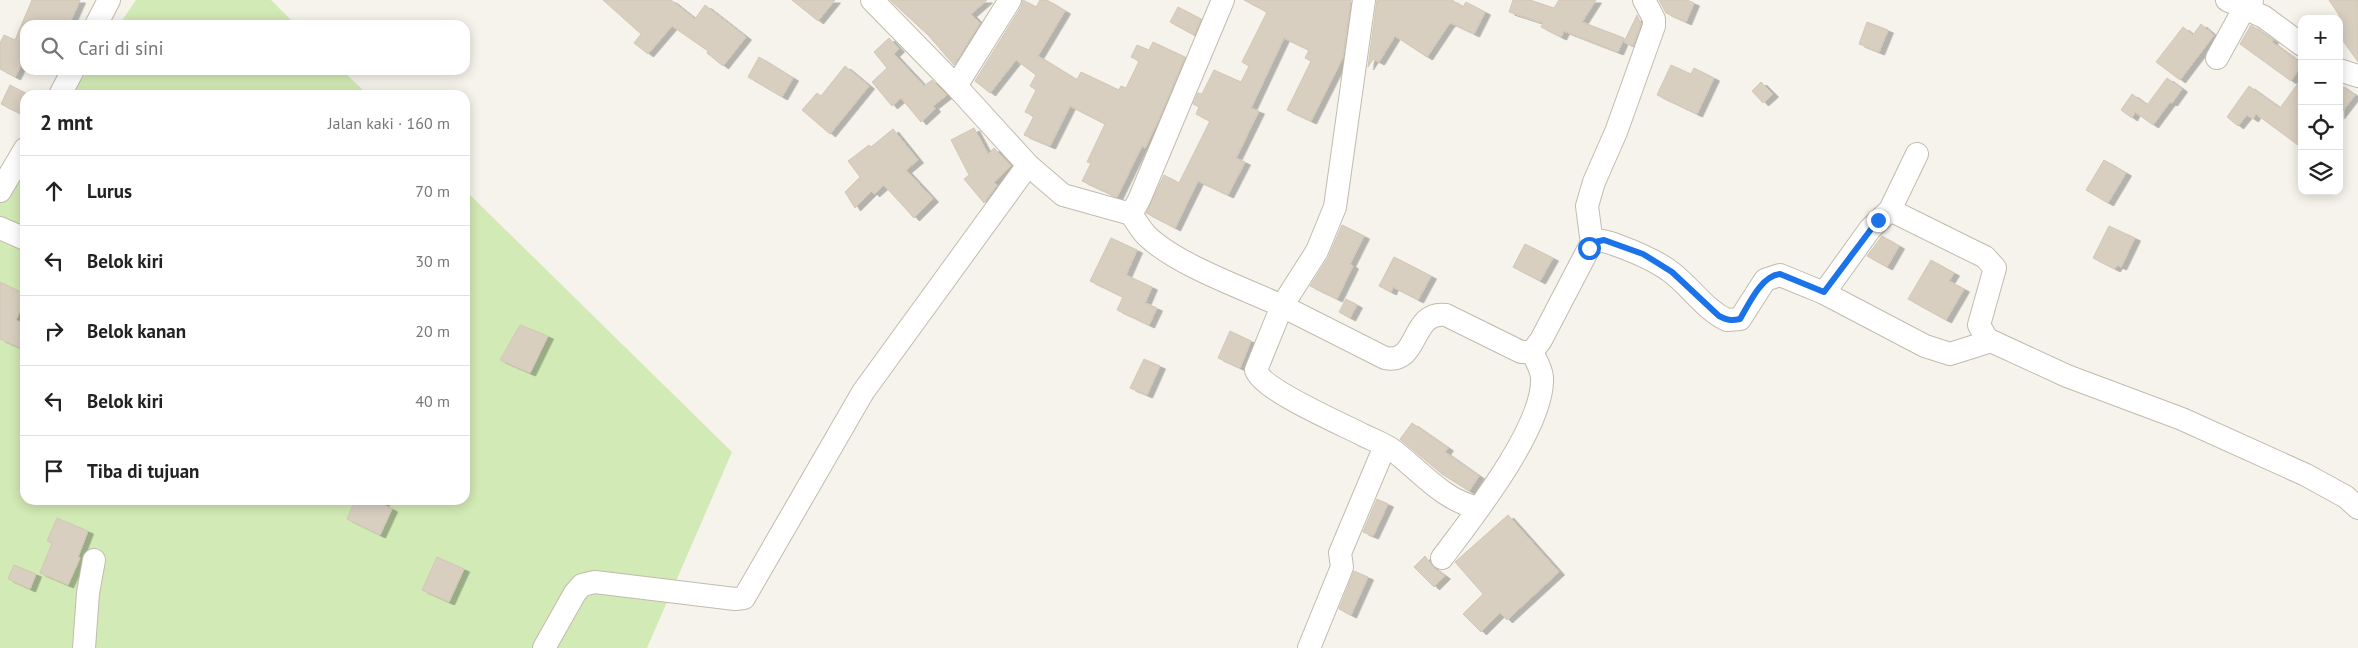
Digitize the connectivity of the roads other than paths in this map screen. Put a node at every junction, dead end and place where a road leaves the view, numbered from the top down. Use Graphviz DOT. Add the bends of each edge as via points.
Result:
graph roads {
  1 [pos="109,0"];
  2 [pos="872,0"];
  3 [pos="1010,0"];
  4 [pos="1223,0"];
  5 [pos="1364,0"];
  6 [pos="1644,0"];
  7 [pos="2242,2"];
  8 [pos="99,20"];
  9 [pos="2298,42"];
  10 [pos="2217,58"];
  11 [pos="2343,71"];
  12 [pos="70,75"];
  13 [pos="2358,76"];
  14 [pos="956,86"];
  15 [pos="63,90"];
  16 [pos="1916,154"];
  17 [pos="20,155"];
  18 [pos="1028,165"];
  19 [pos="3,175"];
  20 [pos="1890,210"];
  21 [pos="1131,214"];
  22 [pos="0,228"];
  23 [pos="20,237"];
  24 [pos="1592,244"];
  25 [pos="1824,292"];
  26 [pos="1282,306"];
  27 [pos="1988,341"];
  28 [pos="1532,352"];
  29 [pos="1385,446"];
  30 [pos="1478,508"];
  31 [pos="2358,508"];
  32 [pos="1442,558"];
  33 [pos="94,560"];
  34 [pos="84,648"];
  35 [pos="544,648"];
  36 [pos="1309,648"];
  1 -- 8 [label="street"];
  2 -- 14 [label="street"];
  3 -- 14 [label="street"];
  4 -- 21 [label="street" via="1140,200"];
  5 -- 26 [label="street" via="1335,207 1317,251"];
  6 -- 24 [label="street" via="1654,19 1654,26 1587,206"];
  7 -- 9 [label="street"];
  7 -- 10 [label="street"];
  11 -- 13 [label="street"];
  12 -- 15 [label="street"];
  14 -- 18 [label="street"];
  16 -- 20 [label="street"];
  17 -- 19 [label="street"];
  18 -- 21 [label="street" via="1063,195"];
  18 -- 35 [label="street" via="863,392 744,598 587,583 575,593"];
  20 -- 25 [label="street" via="1870,229"];
  20 -- 27 [label="street" via="1985,257 1995,268 1979,325"];
  21 -- 26 [label="street" via="1146,235 1160,246 1195,266"];
  22 -- 23 [label="street"];
  24 -- 25 [label="street" via="1604,240 1643,254 1672,272 1710,310 1727,320 1740,319 1765,280 1776,275"];
  24 -- 28 [label="street"];
  25 -- 27 [label="street" via="1940,352 1959,353"];
  26 -- 28 [label="street" via="1385,358 1398,359 1405,354 1427,319 1440,314 1521,352"];
  26 -- 29 [label="street" via="1256,370 1260,379 1293,400"];
  27 -- 31 [label="street" via="2068,376 2182,419 2306,474 2346,497"];
  28 -- 30 [label="street" via="1542,377 1538,404 1525,433"];
  29 -- 30 [label="street" via="1428,482 1462,504"];
  29 -- 36 [label="street" via="1340,553 1342,567"];
  30 -- 32 [label="street"];
  33 -- 34 [label="street"];
}
